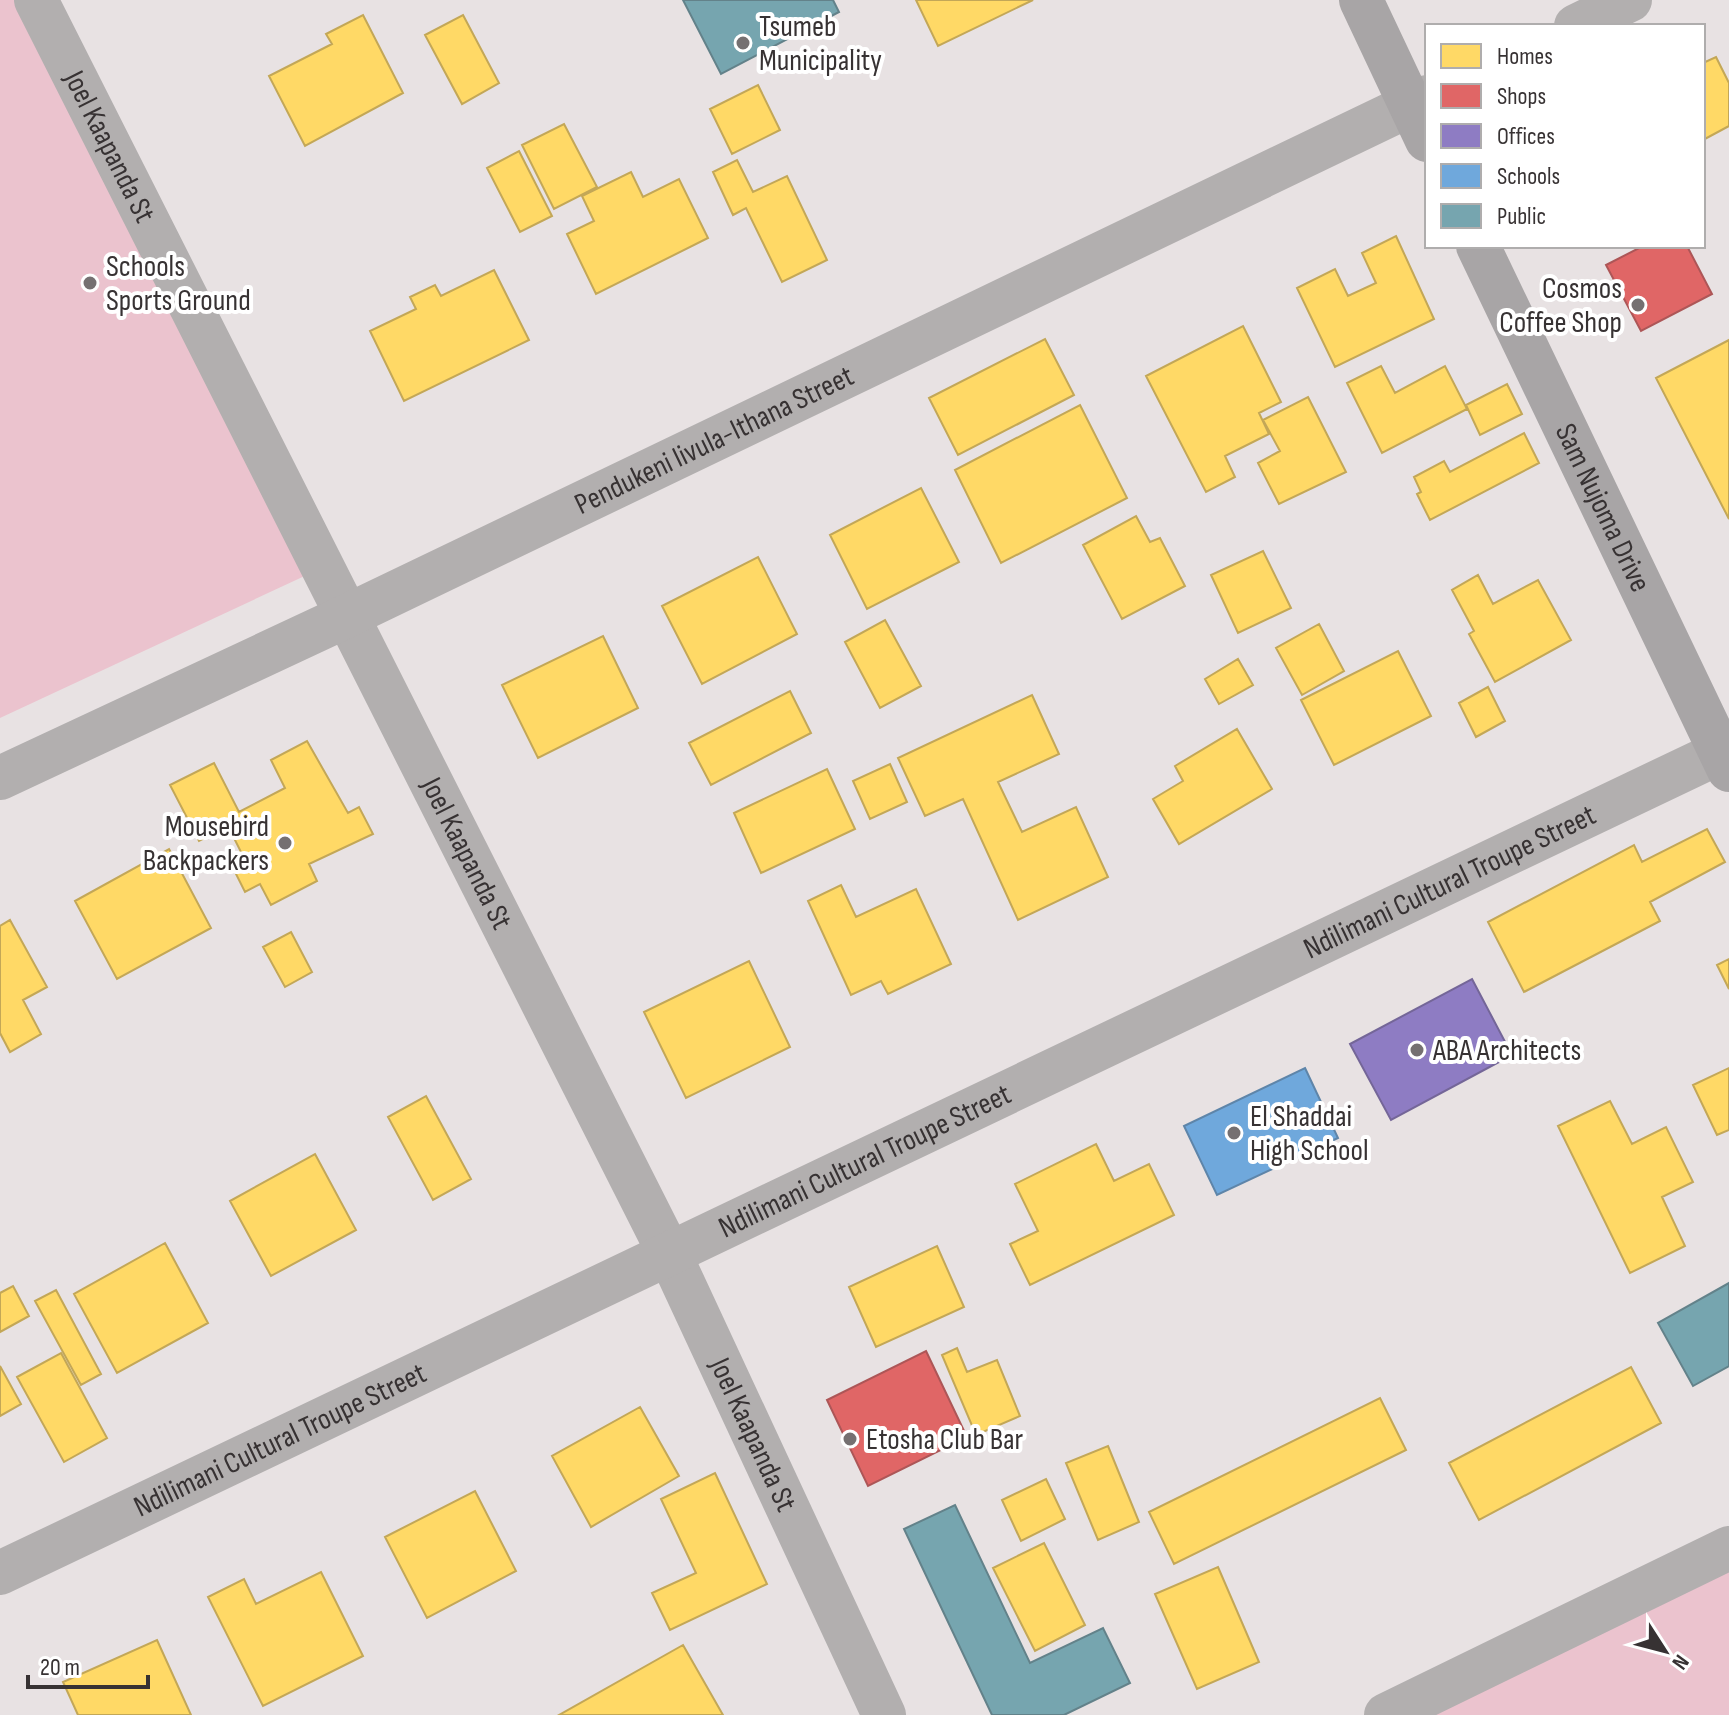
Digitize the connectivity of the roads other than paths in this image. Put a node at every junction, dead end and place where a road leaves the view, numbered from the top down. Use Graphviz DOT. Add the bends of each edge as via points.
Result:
graph roads {
  1 [pos="36,0"];
  2 [pos="1361,0"];
  3 [pos="1630,0"];
  4 [pos="1580,24"];
  5 [pos="1421,114"];
  6 [pos="1479,248"];
  7 [pos="349,615"];
  8 [pos="1726,757"];
  9 [pos="0,778"];
  10 [pos="670,1255"];
  11 [pos="1729,1548"];
  12 [pos="0,1573"];
  13 [pos="884,1715"];
  14 [pos="1386,1715"];
  1 -- 7 [label="street, Joel Kaapanda St"];
  2 -- 5 [label="street"];
  3 -- 4 [label="street"];
  5 -- 7 [label="street, Pendukeni Iivula-Ithana Street"];
  6 -- 8 [label="street, Sam Nujoma Drive"];
  7 -- 9 [label="street, Pendukeni Iivula-Ithana Street"];
  7 -- 10 [label="street, Joel Kaapanda St"];
  8 -- 10 [label="street, Ndilimani Cultural Troupe Street"];
  10 -- 12 [label="street, Ndilimani Cultural Troupe Street"];
  10 -- 13 [label="street, Joel Kaapanda St"];
  11 -- 14 [label="street"];
}
